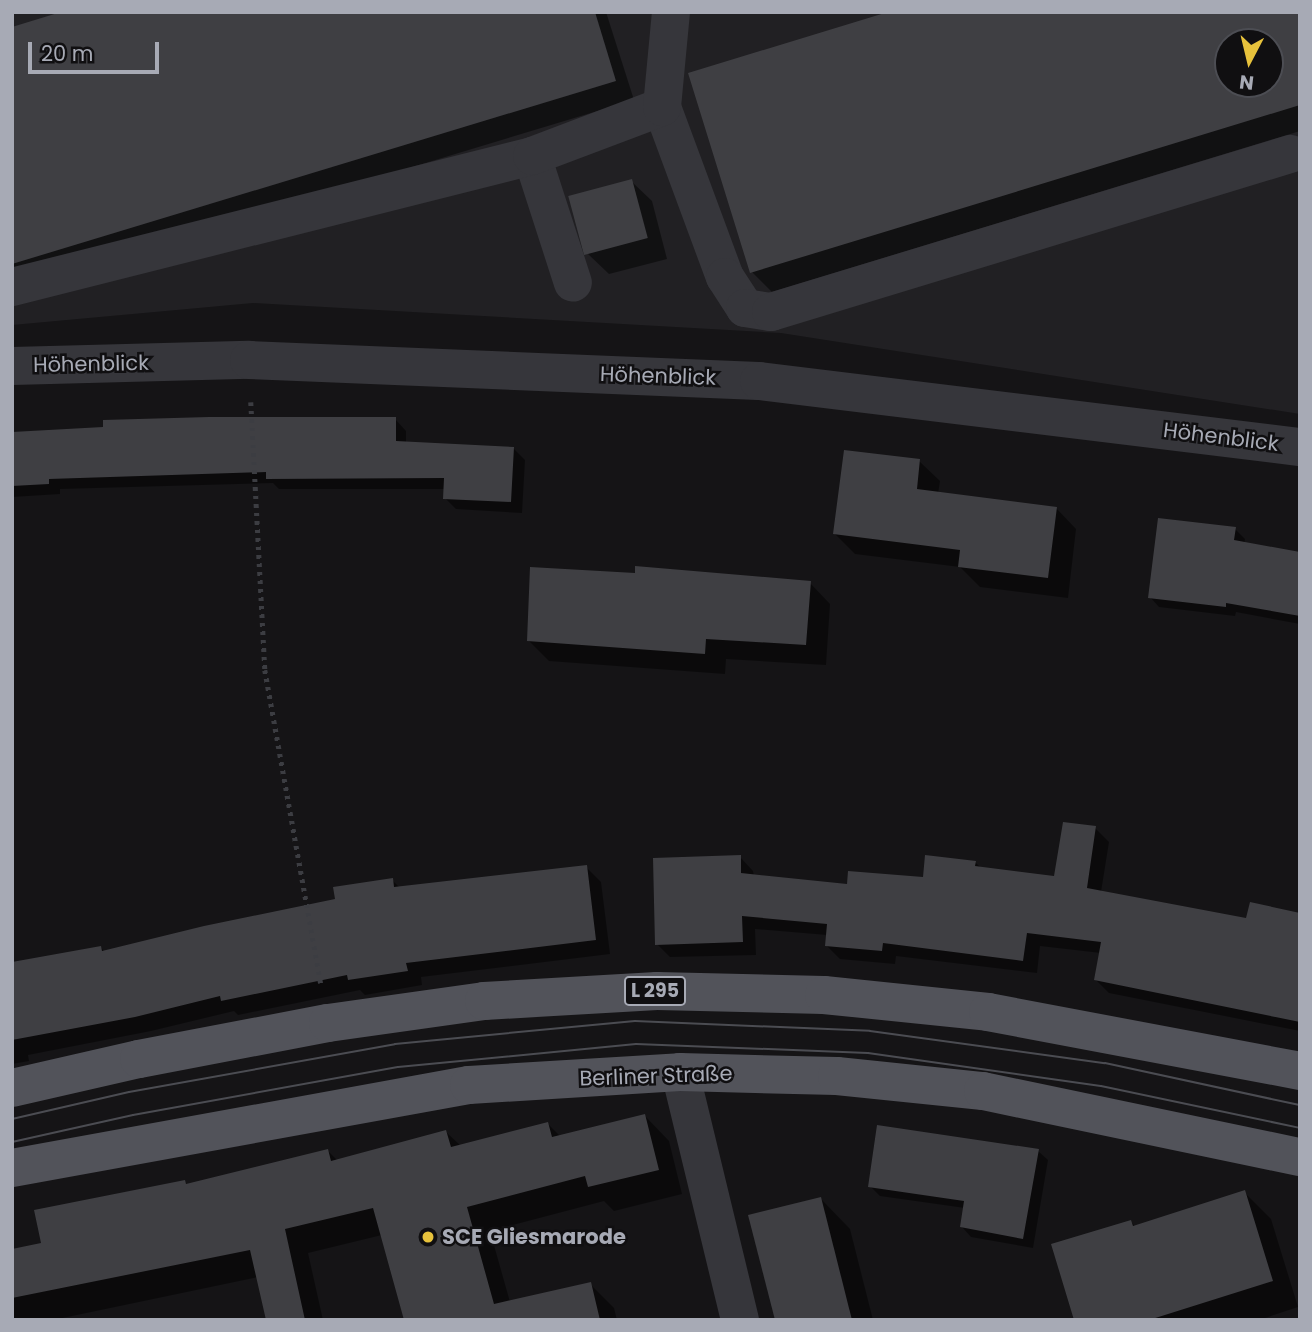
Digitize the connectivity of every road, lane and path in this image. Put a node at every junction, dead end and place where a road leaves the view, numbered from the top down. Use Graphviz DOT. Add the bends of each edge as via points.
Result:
graph roads {
  1 [pos="671,12"];
  2 [pos="662,107"];
  3 [pos="1290,154"];
  4 [pos="532,156"];
  5 [pos="573,283"];
  6 [pos="12,287"];
  7 [pos="249,360"];
  8 [pos="12,366"];
  9 [pos="1300,447"];
  10 [pos="323,994"];
  11 [pos="1300,1071"];
  12 [pos="680,1072"];
  13 [pos="12,1088"];
  14 [pos="1300,1157"];
  15 [pos="12,1168"];
  16 [pos="740,1320"];
  1 -- 2 [label="street"];
  2 -- 3 [label="street" via="725,277 745,308 771,312"];
  2 -- 4 [label="street"];
  4 -- 5 [label="street"];
  4 -- 6 [label="street"];
  7 -- 8 [label="street, Höhenblick"];
  7 -- 9 [label="street, Höhenblick" via="759,381"];
  7 -- 10 [label="path" via="265,670"];
  11 -- 13 [label="main road, L 295" via="988,1012 824,995 657,991 484,1002 328,1023"];
  12 -- 14 [label="main road, Berliner Straße" via="837,1076 983,1091"];
  12 -- 15 [label="main road, Berliner Straße" via="469,1085"];
  12 -- 16 [label="street"];
}
